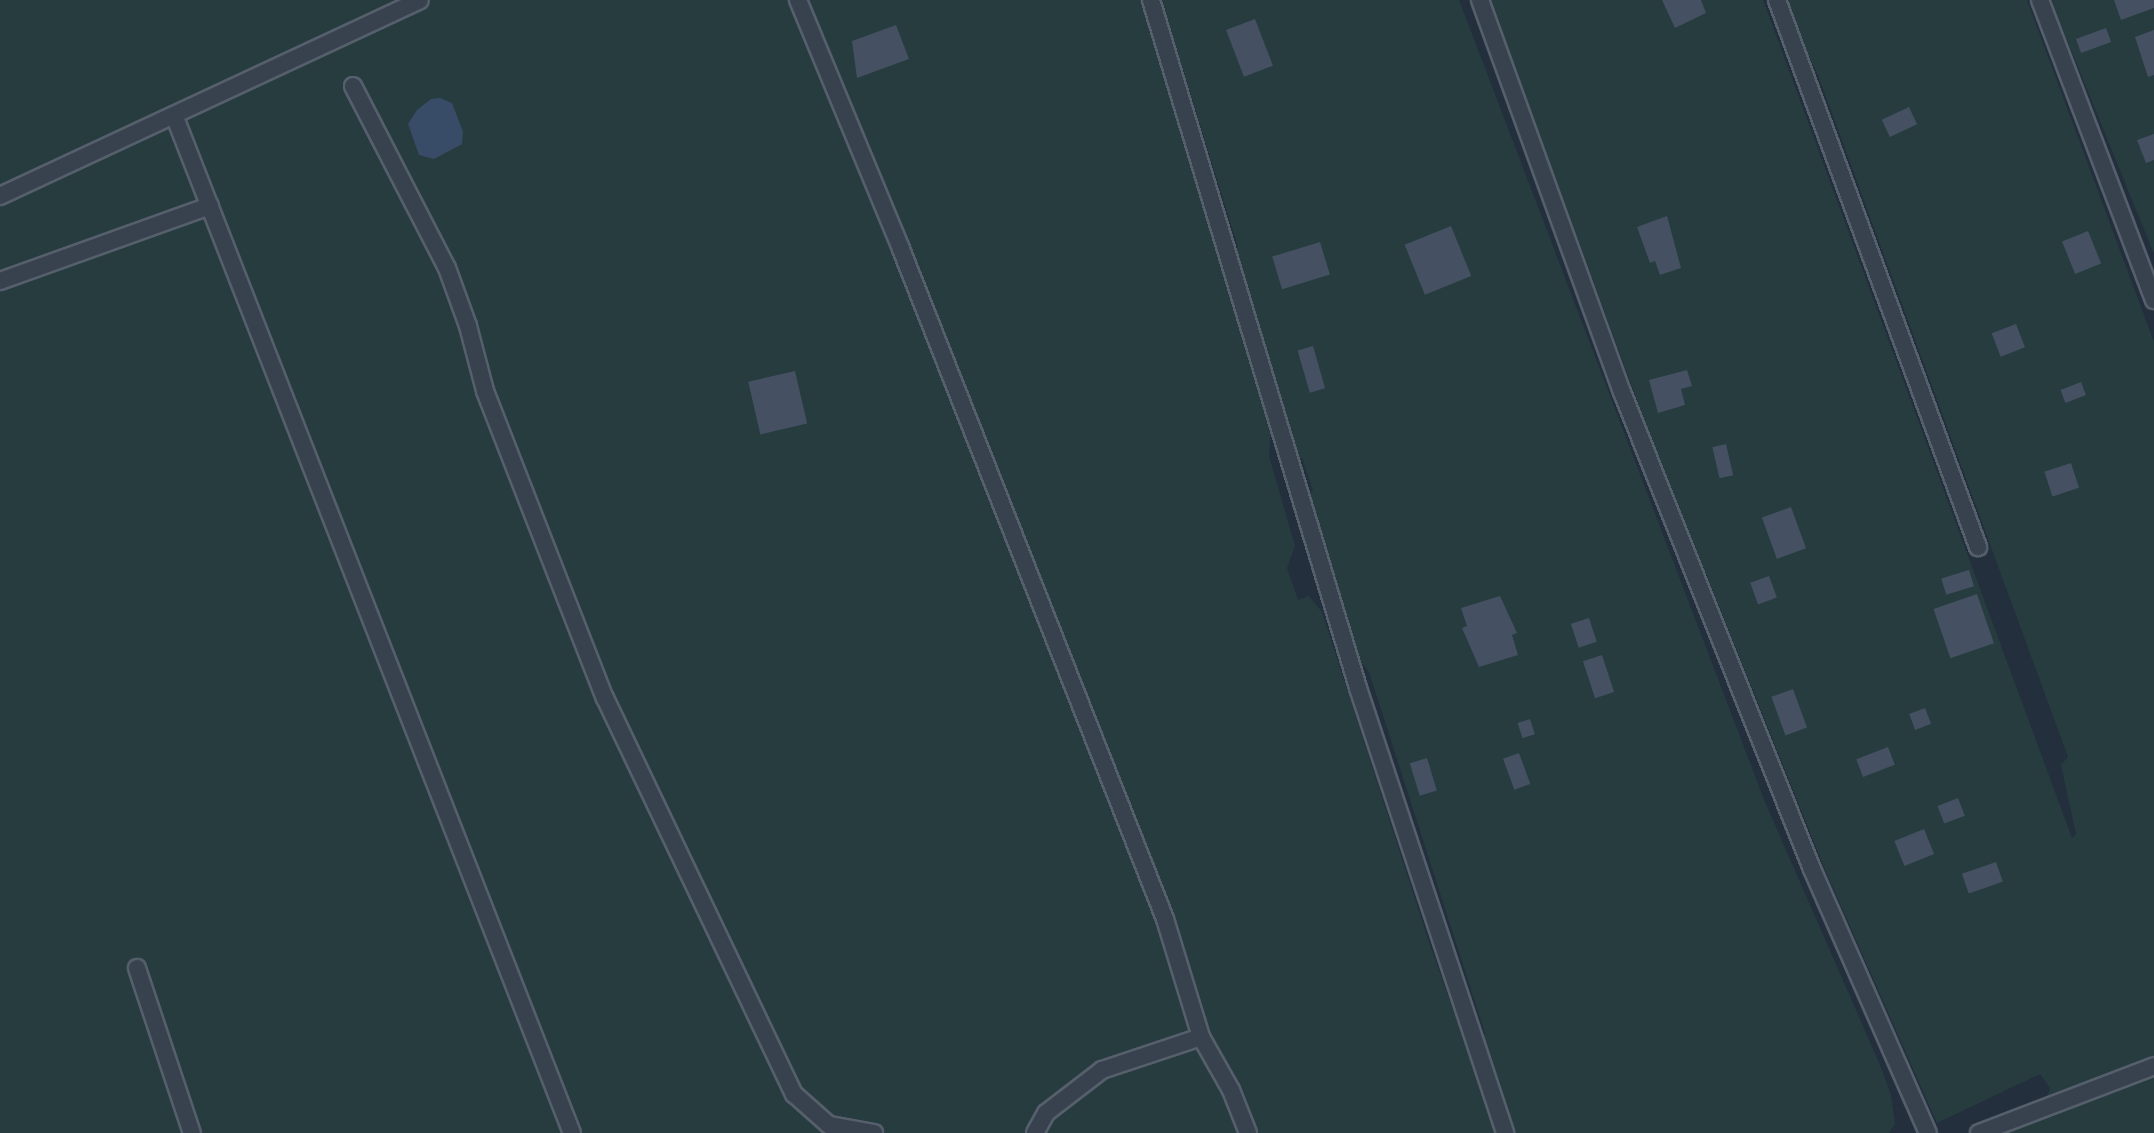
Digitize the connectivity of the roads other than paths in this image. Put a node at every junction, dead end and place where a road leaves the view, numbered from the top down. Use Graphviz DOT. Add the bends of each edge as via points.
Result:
graph roads {
  1 [pos="420,0"];
  2 [pos="798,0"];
  3 [pos="1151,0"];
  4 [pos="1480,0"];
  5 [pos="1777,0"];
  6 [pos="2040,0"];
  7 [pos="353,86"];
  8 [pos="174,115"];
  9 [pos="0,196"];
  10 [pos="210,206"];
  11 [pos="0,281"];
  12 [pos="2154,300"];
  13 [pos="1978,547"];
  14 [pos="137,968"];
  15 [pos="1201,1037"];
  16 [pos="2154,1066"];
  17 [pos="192,1133"];
  18 [pos="572,1133"];
  19 [pos="874,1133"];
  20 [pos="1035,1133"];
  21 [pos="1248,1133"];
  22 [pos="1505,1133"];
  23 [pos="1928,1133"];
  24 [pos="1979,1133"];
  1 -- 8 [label="lane"];
  2 -- 15 [label="lane" via="901,249 1165,919"];
  3 -- 22 [label="lane" via="1358,688"];
  4 -- 23 [label="lane" via="1622,392 1812,869"];
  5 -- 13 [label="lane"];
  6 -- 12 [label="lane"];
  7 -- 19 [label="lane" via="447,268 468,327 484,391 605,698 794,1094 829,1125"];
  8 -- 9 [label="lane"];
  8 -- 10 [label="lane"];
  10 -- 11 [label="lane"];
  10 -- 18 [label="lane"];
  14 -- 17 [label="lane"];
  15 -- 20 [label="lane" via="1102,1070 1046,1113"];
  15 -- 21 [label="lane" via="1231,1089"];
  16 -- 24 [label="lane"];
}
